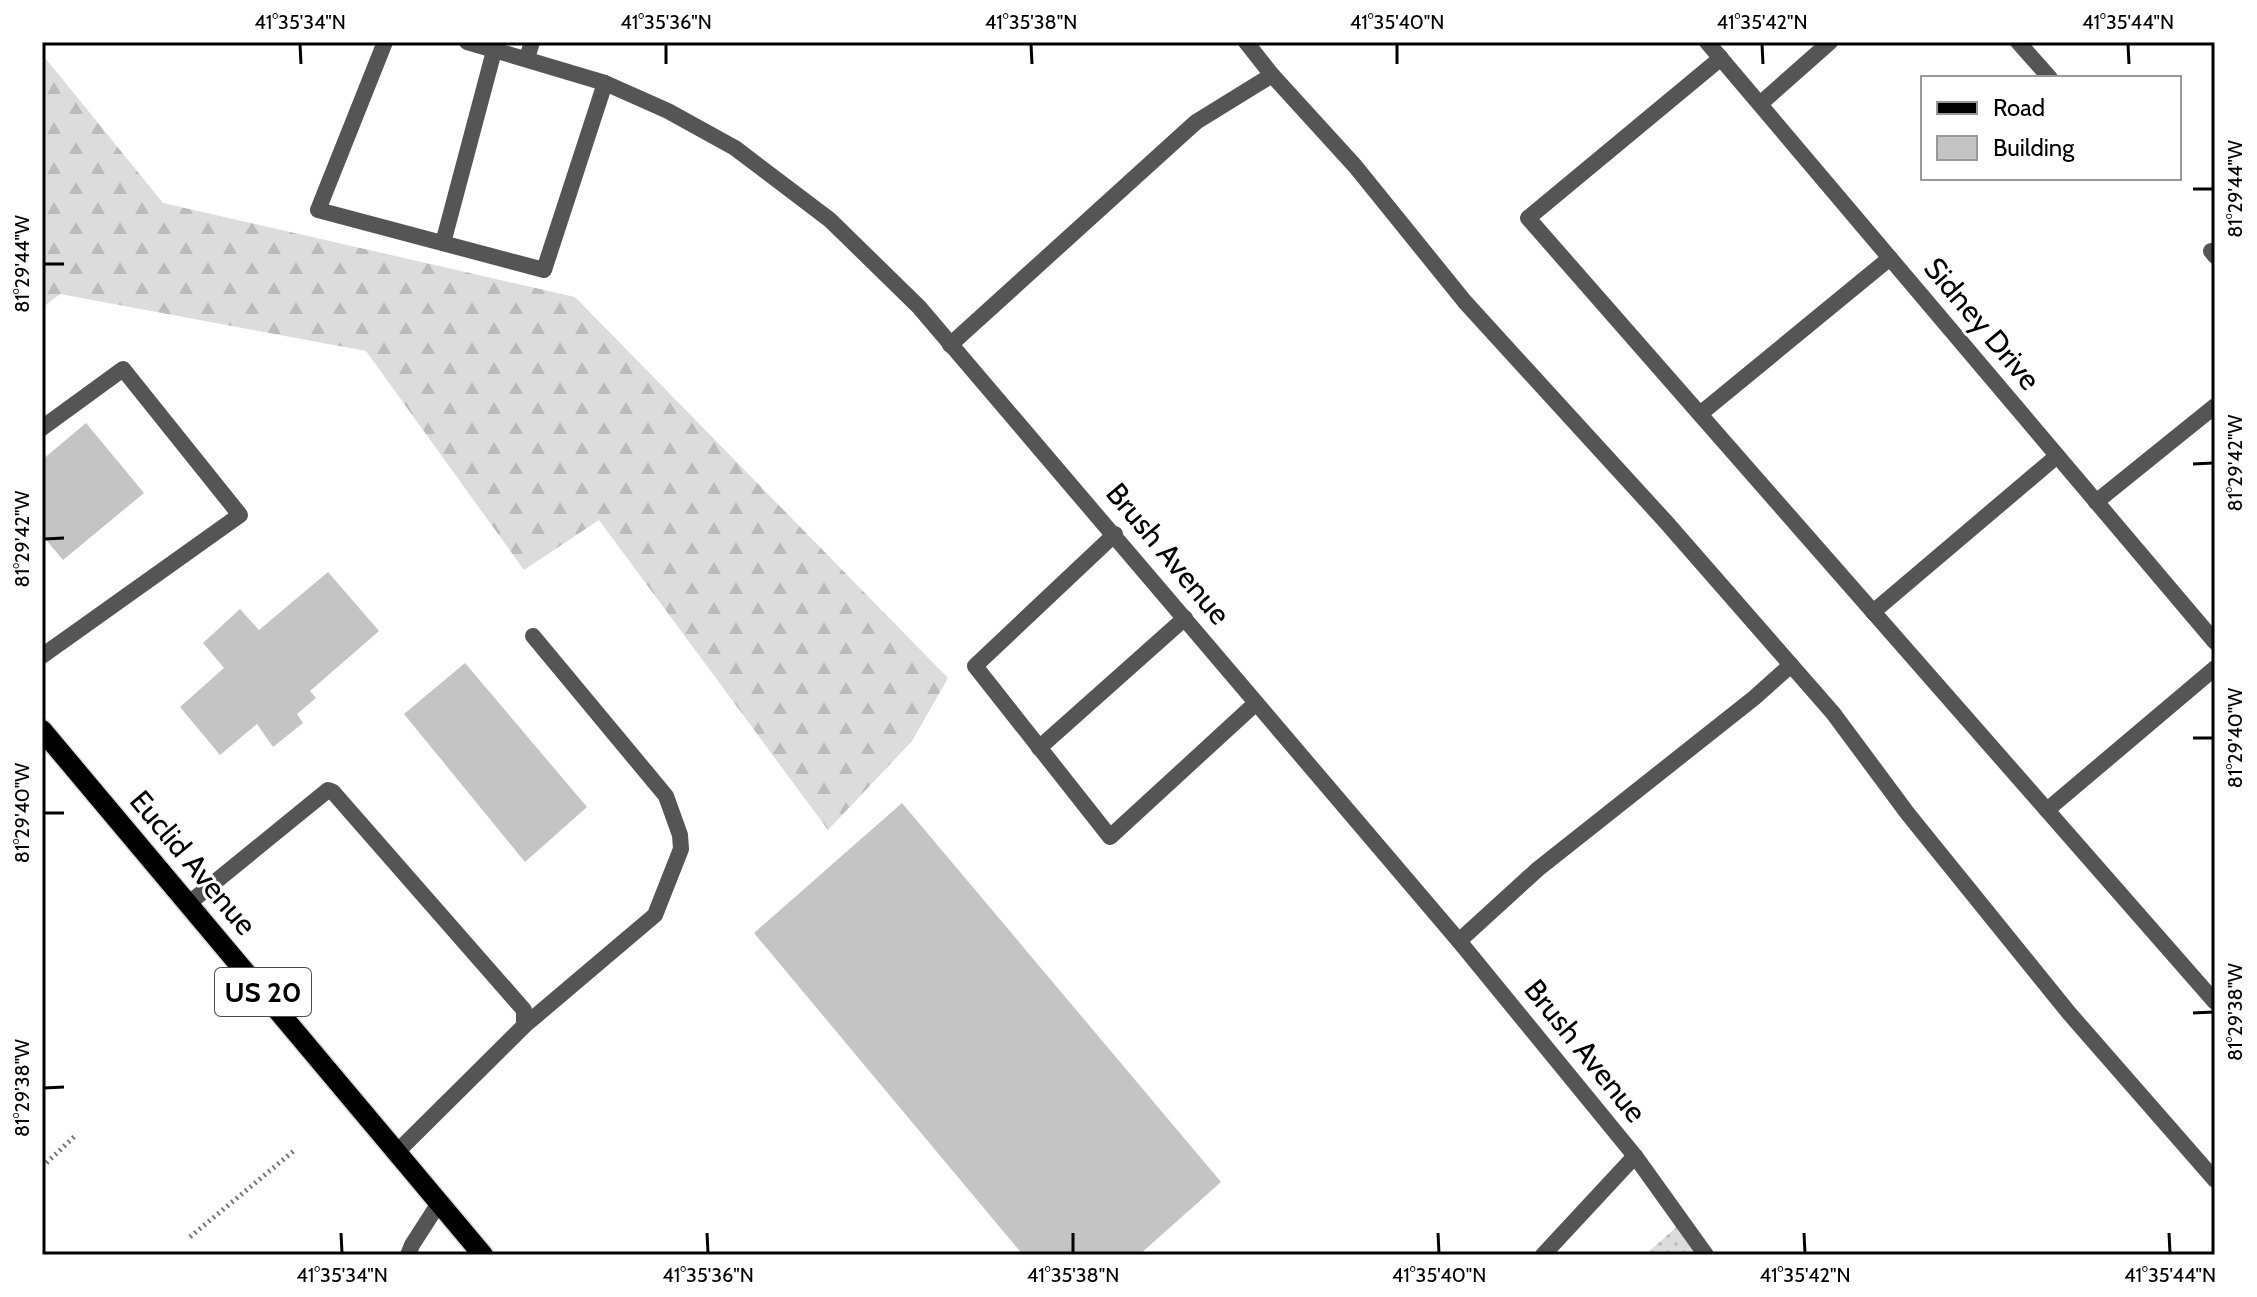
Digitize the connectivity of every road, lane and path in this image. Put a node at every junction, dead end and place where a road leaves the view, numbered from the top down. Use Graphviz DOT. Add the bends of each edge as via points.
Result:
graph roads {
  1 [pos="385,42"];
  2 [pos="467,42"];
  3 [pos="1246,42"];
  4 [pos="1707,42"];
  5 [pos="1830,42"];
  6 [pos="2018,42"];
  7 [pos="529,50"];
  8 [pos="494,51"];
  9 [pos="1721,58"];
  10 [pos="1272,75"];
  11 [pos="2048,76"];
  12 [pos="605,83"];
  13 [pos="1760,104"];
  14 [pos="443,243"];
  15 [pos="1890,258"];
  16 [pos="950,345"];
  17 [pos="2215,406"];
  18 [pos="1700,414"];
  19 [pos="42,428"];
  20 [pos="2057,456"];
  21 [pos="2096,502"];
  22 [pos="1115,534"];
  23 [pos="1873,612"];
  24 [pos="1185,618"];
  25 [pos="533,636"];
  26 [pos="2215,642"];
  27 [pos="42,656"];
  28 [pos="1791,665"];
  29 [pos="2215,668"];
  30 [pos="1256,703"];
  31 [pos="42,730"];
  32 [pos="1039,748"];
  33 [pos="2047,810"];
  34 [pos="188,904"];
  35 [pos="1459,941"];
  36 [pos="2215,1002"];
  37 [pos="524,1026"];
  38 [pos="75,1136"];
  39 [pos="296,1149"];
  40 [pos="397,1152"];
  41 [pos="1635,1156"];
  42 [pos="42,1167"];
  43 [pos="2215,1180"];
  44 [pos="439,1203"];
  45 [pos="190,1237"];
  46 [pos="408,1255"];
  47 [pos="483,1255"];
  48 [pos="1543,1255"];
  49 [pos="1706,1255"];
  1 -- 14 [label="street" via="318,210"];
  2 -- 8 [label="street, Brush Avenue"];
  3 -- 10 [label="street"];
  4 -- 9 [label="street, Sidney Drive"];
  5 -- 13 [label="street"];
  6 -- 11 [label="street"];
  7 -- 8 [label="street, Brush Avenue"];
  7 -- 12 [label="street, Brush Avenue"];
  8 -- 14 [label="street"];
  9 -- 13 [label="street, Sidney Drive"];
  9 -- 18 [label="street" via="1528,218"];
  10 -- 16 [label="street" via="1196,122"];
  10 -- 28 [label="street" via="1355,166 1465,302"];
  12 -- 14 [label="street" via="544,270"];
  12 -- 16 [label="street, Brush Avenue" via="735,148 771,175 830,220"];
  13 -- 15 [label="street, Sidney Drive"];
  15 -- 18 [label="street"];
  15 -- 20 [label="street, Sidney Drive"];
  16 -- 22 [label="street, Brush Avenue"];
  17 -- 21 [label="street"];
  18 -- 23 [label="street"];
  19 -- 27 [label="street" via="123,369 240,515"];
  20 -- 21 [label="street, Sidney Drive"];
  20 -- 23 [label="street"];
  21 -- 26 [label="street, Sidney Drive"];
  22 -- 24 [label="street, Brush Avenue"];
  22 -- 32 [label="street" via="975,666"];
  23 -- 33 [label="street"];
  24 -- 30 [label="street, Brush Avenue"];
  24 -- 32 [label="street"];
  25 -- 37 [label="street" via="666,796 681,849 655,915"];
  28 -- 35 [label="street" via="1538,869"];
  28 -- 43 [label="street" via="2069,1013"];
  29 -- 33 [label="street"];
  30 -- 32 [label="street" via="1110,837"];
  30 -- 35 [label="street, Brush Avenue"];
  31 -- 34 [label="main road, Euclid Avenue / US 20"];
  33 -- 36 [label="street"];
  34 -- 37 [label="street" via="328,790 524,1010"];
  34 -- 40 [label="main road, Euclid Avenue / US 20"];
  35 -- 41 [label="street, Brush Avenue"];
  37 -- 40 [label="street"];
  38 -- 42 [label="path"];
  39 -- 45 [label="path"];
  40 -- 44 [label="main road, Euclid Avenue / US 20"];
  41 -- 48 [label="street"];
  41 -- 49 [label="street, Brush Avenue"];
  44 -- 46 [label="street"];
  44 -- 47 [label="main road, Euclid Avenue / US 20"];
}
